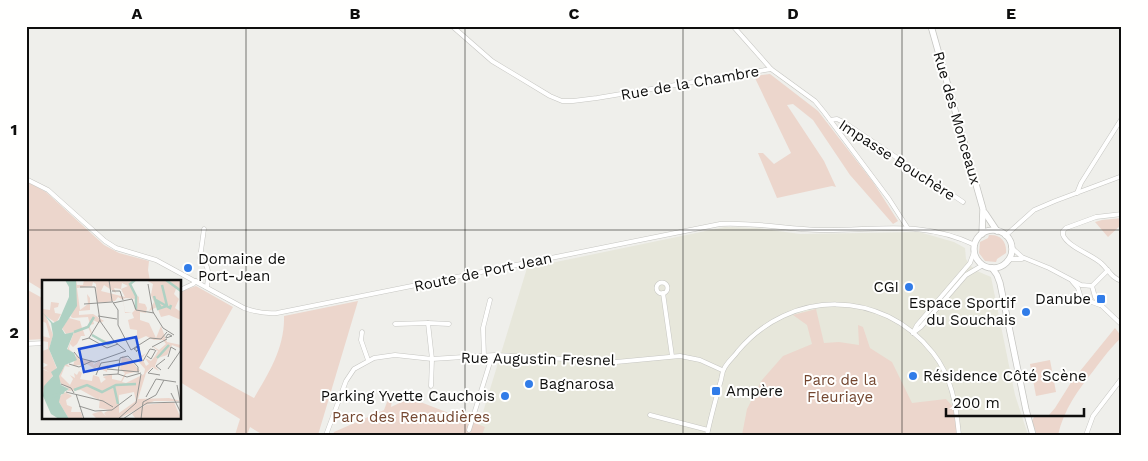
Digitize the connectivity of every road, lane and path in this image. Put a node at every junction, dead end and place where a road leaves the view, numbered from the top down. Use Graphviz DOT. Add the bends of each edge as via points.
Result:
graph roads {
  1 [pos="452,26"];
  2 [pos="733,26"];
  3 [pos="931,26"];
  4 [pos="771,69"];
  5 [pos="1122,118"];
  6 [pos="830,120"];
  7 [pos="1122,176"];
  8 [pos="26,179"];
  9 [pos="1077,193"];
  10 [pos="963,202"];
  11 [pos="983,209"];
  12 [pos="1122,214"];
  13 [pos="907,227"];
  14 [pos="204,229"];
  15 [pos="997,231"];
  16 [pos="982,234"];
  17 [pos="1005,236"];
  18 [pos="975,245"];
  19 [pos="1011,247"];
  20 [pos="974,252"];
  21 [pos="1027,260"];
  22 [pos="1005,263"];
  23 [pos="983,265"];
  24 [pos="992,268"];
  25 [pos="1108,270"];
  26 [pos="1070,280"];
  27 [pos="196,281"];
  28 [pos="1122,281"];
  29 [pos="1000,283"];
  30 [pos="1083,286"];
  31 [pos="1092,286"];
  32 [pos="207,287"];
  33 [pos="181,290"];
  34 [pos="1079,291"];
  35 [pos="663,293"];
  36 [pos="1094,294"];
  37 [pos="490,300"];
  38 [pos="1089,300"];
  39 [pos="1102,306"];
  40 [pos="428,323"];
  41 [pos="395,324"];
  42 [pos="449,324"];
  43 [pos="1122,325"];
  44 [pos="362,332"];
  45 [pos="913,333"];
  46 [pos="42,343"];
  47 [pos="26,344"];
  48 [pos="484,356"];
  49 [pos="492,356"];
  50 [pos="672,356"];
  51 [pos="432,359"];
  52 [pos="368,360"];
  53 [pos="722,370"];
  54 [pos="1122,378"];
  55 [pos="431,386"];
  56 [pos="650,415"];
  57 [pos="469,430"];
  58 [pos="708,430"];
  59 [pos="326,435"];
  60 [pos="707,435"];
  61 [pos="959,435"];
  62 [pos="1033,435"];
  63 [pos="1086,435"];
  1 -- 4 [label="street, Rue de la Chambre" via="492,62 562,101"];
  2 -- 4 [label="street"];
  3 -- 11 [label="main road, Rue des Monceaux"];
  4 -- 6 [label="street, Rue de la Chambre" via="815,101"];
  5 -- 9 [label="street"];
  6 -- 10 [label="street, Impasse Bouchère" via="845,123"];
  6 -- 13 [label="street, Rue de la Chambre"];
  7 -- 9 [label="street"];
  8 -- 27 [label="street, Route de Port Jean" via="48,190 116,248 156,260"];
  9 -- 17 [label="street" via="1034,210"];
  11 -- 15 [label="main road, Rue des Monceaux"];
  11 -- 16 [label="main road, Rue des Monceaux"];
  12 -- 25 [label="street" via="1096,217 1063,231 1064,239"];
  13 -- 18 [label="street, Route de Port Jean"];
  13 -- 32 [label="street, Route de Port Jean" via="821,230 720,224 277,313 251,310"];
  14 -- 32 [label="street" via="200,258 207,264"];
  15 -- 16 [label="main road"];
  15 -- 17 [label="main road"];
  16 -- 18 [label="main road"];
  17 -- 19 [label="main road"];
  18 -- 20 [label="main road"];
  19 -- 21 [label="street"];
  19 -- 22 [label="main road"];
  20 -- 23 [label="main road"];
  20 -- 45 [label="street" via="970,263"];
  21 -- 22 [label="street" via="1017,258"];
  21 -- 26 [label="street"];
  22 -- 24 [label="main road"];
  22 -- 29 [label="main road" via="999,274"];
  23 -- 24 [label="main road"];
  23 -- 45 [label="street" via="966,275"];
  24 -- 29 [label="main road"];
  25 -- 28 [label="street"];
  25 -- 31 [label="street"];
  26 -- 30 [label="street"];
  26 -- 34 [label="street"];
  27 -- 32 [label="street, Route de Port Jean"];
  27 -- 33 [label="street"];
  29 -- 62 [label="main road"];
  30 -- 31 [label="street"];
  30 -- 34 [label="street"];
  31 -- 36 [label="street"];
  34 -- 38 [label="street" via="1081,298"];
  35 -- 50 [label="street"];
  36 -- 38 [label="street"];
  36 -- 39 [label="street"];
  37 -- 48 [label="street" via="483,328"];
  38 -- 39 [label="street"];
  39 -- 43 [label="street"];
  40 -- 41 [label="street"];
  40 -- 42 [label="street"];
  40 -- 51 [label="street"];
  44 -- 52 [label="street" via="361,340"];
  45 -- 53 [label="street" via="889,316 867,308 844,304 813,306 770,322 745,343"];
  45 -- 61 [label="street" via="933,352 948,379 954,395"];
  46 -- 47 [label="street"];
  48 -- 49 [label="street, Rue Augustin Fresnel"];
  48 -- 51 [label="street, Rue Augustin Fresnel"];
  49 -- 50 [label="street, Rue Augustin Fresnel" via="601,362"];
  49 -- 57 [label="street"];
  50 -- 53 [label="street, Rue Augustin Fresnel" via="700,360"];
  51 -- 52 [label="street, Rue Augustin Fresnel" via="395,355"];
  51 -- 55 [label="street"];
  52 -- 59 [label="street, Rue Augustin Fresnel" via="354,369 346,381"];
  53 -- 58 [label="street"];
  54 -- 63 [label="street" via="1093,416"];
  56 -- 58 [label="street"];
  58 -- 60 [label="street"];
}
